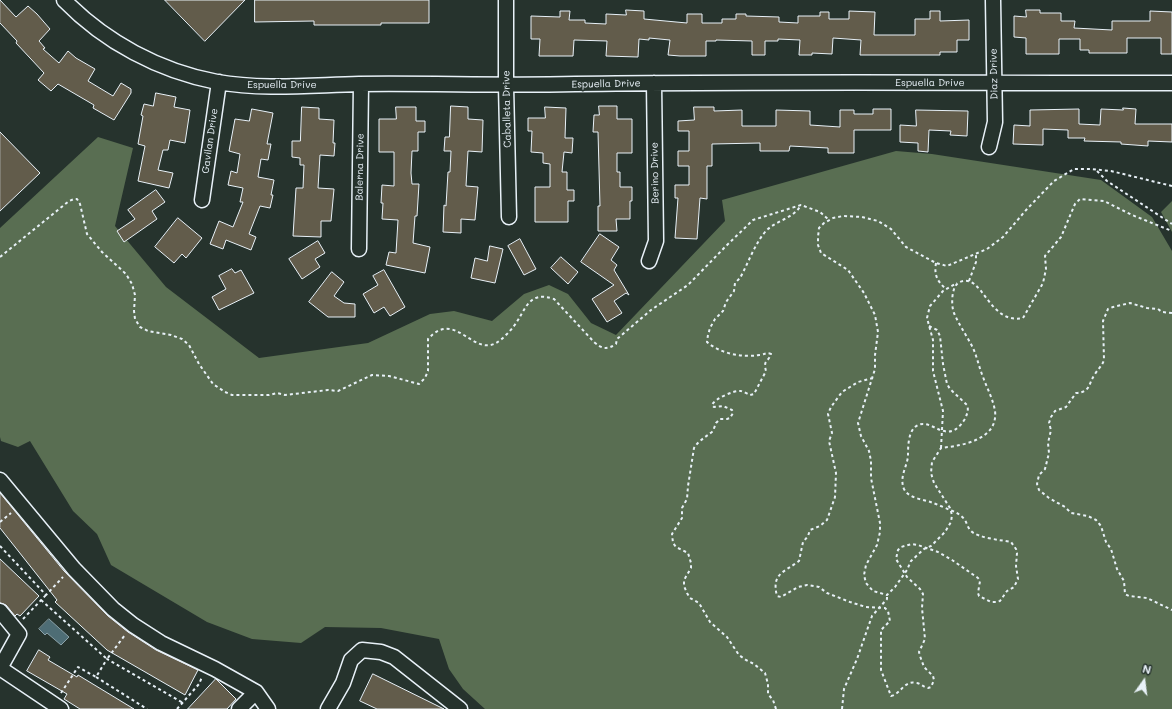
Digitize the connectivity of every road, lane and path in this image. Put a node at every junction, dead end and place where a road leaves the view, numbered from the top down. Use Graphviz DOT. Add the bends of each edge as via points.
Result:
graph roads {
  1 [pos="64,0"];
  2 [pos="506,0"];
  3 [pos="993,0"];
  4 [pos="218,82"];
  5 [pos="654,83"];
  6 [pos="995,83"];
  7 [pos="1172,83"];
  8 [pos="361,84"];
  9 [pos="506,86"];
  10 [pos="989,148"];
  11 [pos="1097,170"];
  12 [pos="1172,186"];
  13 [pos="202,200"];
  14 [pos="801,205"];
  15 [pos="509,217"];
  16 [pos="829,220"];
  17 [pos="1172,224"];
  18 [pos="1172,231"];
  19 [pos="359,250"];
  20 [pos="976,254"];
  21 [pos="0,257"];
  22 [pos="649,261"];
  23 [pos="936,263"];
  24 [pos="969,281"];
  25 [pos="959,282"];
  26 [pos="946,289"];
  27 [pos="1172,313"];
  28 [pos="929,326"];
  29 [pos="873,378"];
  30 [pos="943,431"];
  31 [pos="941,448"];
  32 [pos="0,480"];
  33 [pos="950,510"];
  34 [pos="0,546"];
  35 [pos="927,548"];
  36 [pos="74,569"];
  37 [pos="904,574"];
  38 [pos="887,594"];
  39 [pos="46,596"];
  40 [pos="41,600"];
  41 [pos="880,607"];
  42 [pos="1172,610"];
  43 [pos="0,611"];
  44 [pos="22,620"];
  45 [pos="133,625"];
  46 [pos="108,659"];
  47 [pos="208,665"];
  48 [pos="0,668"];
  49 [pos="96,677"];
  50 [pos="256,692"];
  51 [pos="183,703"];
  52 [pos="58,707"];
  53 [pos="147,709"];
  54 [pos="177,709"];
  55 [pos="239,709"];
  56 [pos="268,709"];
  57 [pos="328,709"];
  58 [pos="460,709"];
  59 [pos="776,709"];
  60 [pos="842,709"];
  1 -- 4 [label="street, Espuella Drive" via="105,36 132,52 188,75"];
  2 -- 9 [label="street, Caballeta Drive"];
  3 -- 6 [label="street, Diaz Drive"];
  4 -- 8 [label="street, Espuella Drive" via="254,86"];
  4 -- 13 [label="street, Gavilan Drive"];
  5 -- 6 [label="street, Espuella Drive"];
  5 -- 9 [label="street, Espuella Drive"];
  5 -- 22 [label="street, Berino Drive" via="656,241"];
  6 -- 7 [label="street, Espuella Drive"];
  6 -- 10 [label="street, Diaz Drive" via="995,122"];
  8 -- 9 [label="street, Espuella Drive"];
  8 -- 19 [label="street, Balerna Drive"];
  9 -- 15 [label="street, Caballeta Drive"];
  11 -- 12 [label="path"];
  11 -- 17 [label="path" via="1107,181"];
  11 -- 20 [label="path" via="1074,169 1054,181 1003,237"];
  14 -- 16 [label="path" via="820,212"];
  14 -- 21 [label="path" via="753,220 688,285 651,310 617,339 616,344 606,348 600,348 554,299 546,296 529,302 514,326 497,342 488,346 457,330 444,329 434,332 428,339 427,374 419,384 389,376 372,375 338,391 285,395 232,395 225,392 213,384 189,345 182,340 148,331 140,326 134,311 135,295 132,284 126,274 87,234 77,199 69,201"];
  14 -- 59 [label="path" via="798,211 768,228 760,238 723,311 710,328 707,342 722,352 751,356 771,354 765,361 766,371 754,394 737,391 713,402 714,407 723,406 733,413 730,418 720,419 714,431 706,434 696,444 682,518 672,534 673,543 688,553 691,563 684,580 686,593 699,603 710,622 727,637 740,656 765,673 768,694"];
  16 -- 23 [label="path" via="843,216 878,221 890,229 906,247"];
  16 -- 29 [label="path" via="820,228 818,245 821,253 848,270 875,315 878,332"];
  18 -- 24 [label="path" via="1104,201 1080,199 1075,204 1061,237 1045,256 1043,283 1023,318 1016,320 998,312 978,286"];
  20 -- 23 [label="path" via="947,266"];
  20 -- 24 [label="path" via="976,262"];
  23 -- 26 [label="path" via="935,276"];
  24 -- 25 [label="path"];
  25 -- 26 [label="path"];
  25 -- 31 [label="path" via="953,293 953,311 973,348 996,412 994,424 989,432 973,441"];
  26 -- 28 [label="path" via="930,306 927,318"];
  27 -- 42 [label="path" via="1130,303 1108,309 1103,321 1102,366 1094,374 1088,388 1076,393 1066,407 1055,411 1051,417 1049,453 1045,469 1039,475 1037,484 1038,490 1048,498 1071,513 1096,520 1101,526 1124,581 1125,594 1146,598"];
  28 -- 30 [label="path" via="933,340 933,371 943,411"];
  28 -- 30 [label="path" via="937,330 940,336 947,384 968,408 957,429"];
  29 -- 38 [label="path" via="858,423 869,451 880,532 864,575 866,583 873,591"];
  29 -- 41 [label="path" via="858,382 842,392 831,407 828,414 832,433 829,441 836,473 835,497 827,520 810,530 803,542 799,561 780,573 776,578 775,590 777,596 781,597 807,585 819,587 866,607"];
  30 -- 31 [label="path"];
  30 -- 33 [label="path" via="923,424 912,430 902,481 905,491 911,495"];
  31 -- 33 [label="path" via="932,462 931,473"];
  32 -- 36 [label="street"];
  33 -- 35 [label="path" via="951,522 945,532"];
  33 -- 35 [label="path" via="962,516 968,528 975,534 1011,542 1014,545 1017,553 1016,583 1000,601 986,601 979,596 980,581 974,575 952,560"];
  34 -- 39 [label="path"];
  35 -- 37 [label="path" via="911,562"];
  35 -- 37 [label="path" via="912,544 898,550 896,559"];
  36 -- 39 [label="path"];
  36 -- 45 [label="street" via="113,609"];
  37 -- 38 [label="path"];
  37 -- 41 [label="path" via="922,594 925,639 919,652 924,667 933,676 934,680 930,687 924,688 912,682 893,696 889,694 881,670 881,630 890,621 890,616 885,608"];
  38 -- 41 [label="path" via="888,599"];
  39 -- 40 [label="path"];
  40 -- 44 [label="path"];
  40 -- 46 [label="path"];
  41 -- 60 [label="path" via="872,616 858,659 844,689"];
  43 -- 48 [label="street" via="19,634"];
  45 -- 46 [label="path"];
  45 -- 47 [label="street" via="161,643"];
  46 -- 49 [label="path"];
  46 -- 51 [label="path"];
  47 -- 50 [label="street"];
  47 -- 51 [label="path" via="199,684"];
  48 -- 52 [label="street"];
  49 -- 52 [label="path" via="78,667"];
  49 -- 53 [label="path"];
  50 -- 55 [label="street"];
  50 -- 56 [label="street"];
  51 -- 54 [label="path"];
  57 -- 58 [label="street" via="351,660 362,650 381,652 394,657"];
}
